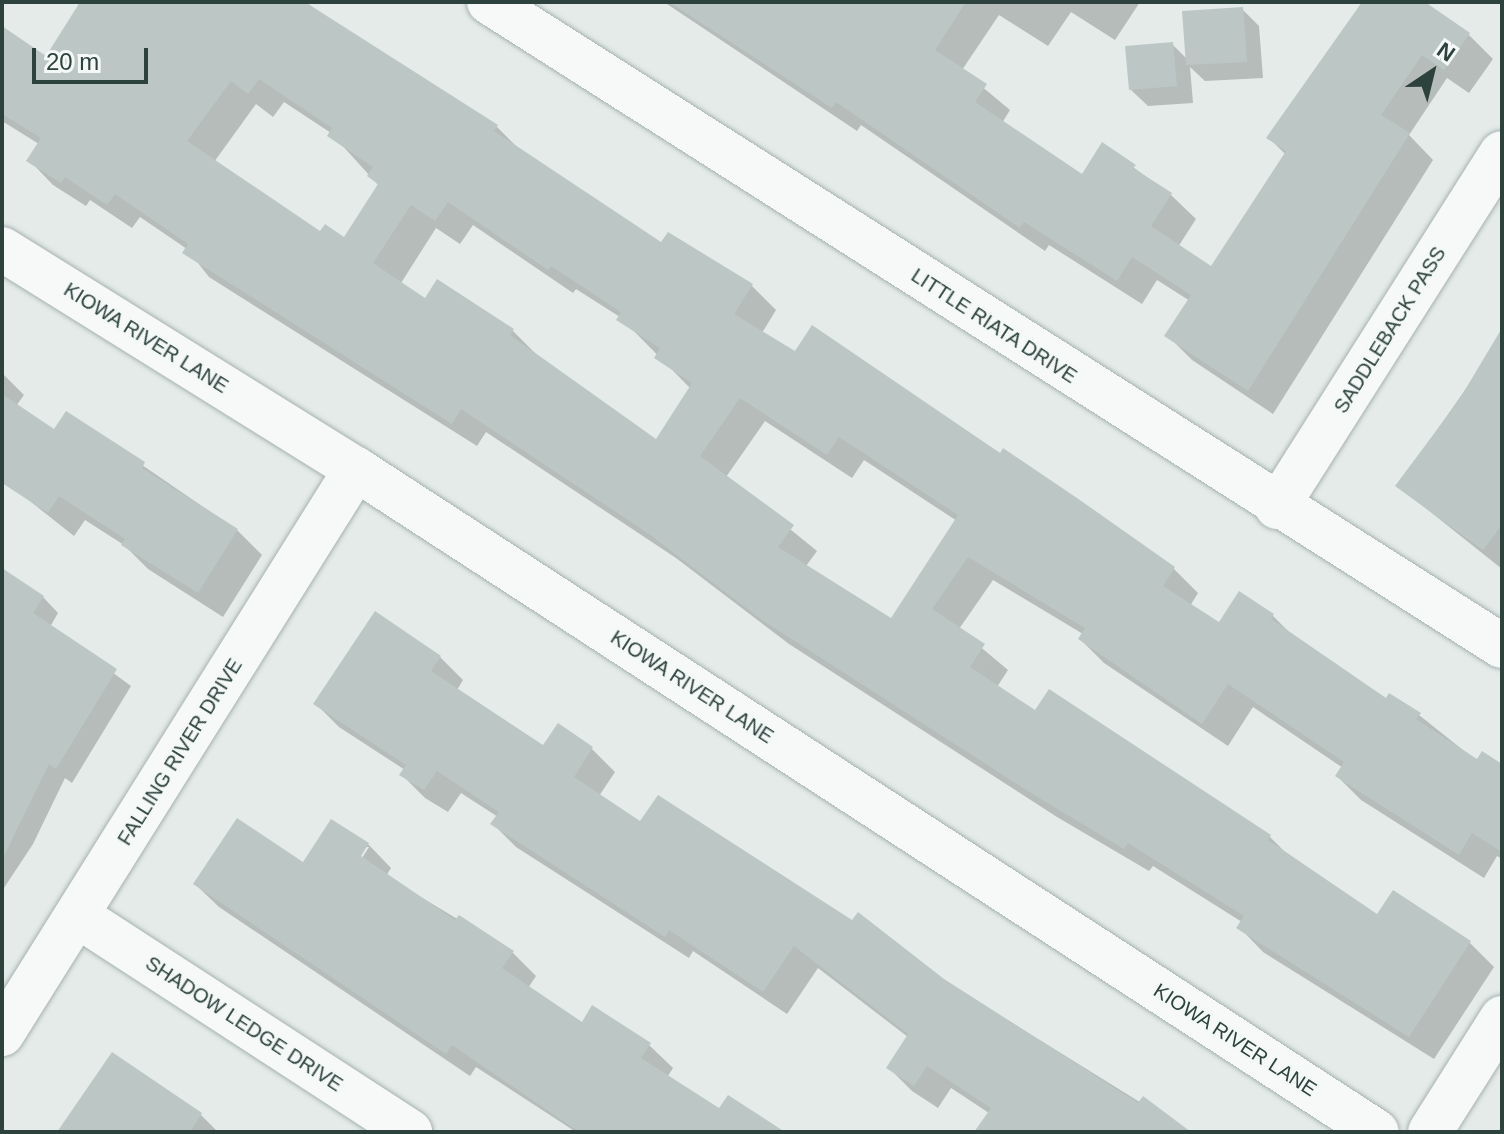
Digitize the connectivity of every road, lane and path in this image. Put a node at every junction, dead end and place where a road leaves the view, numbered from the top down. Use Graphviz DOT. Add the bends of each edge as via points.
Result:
graph roads {
  1 [pos="489,2"];
  2 [pos="1502,153"];
  3 [pos="2,249"];
  4 [pos="356,469"];
  5 [pos="1277,507"];
  6 [pos="1502,646"];
  7 [pos="78,916"];
  8 [pos="1502,1018"];
  9 [pos="2,1034"];
  10 [pos="410,1132"];
  11 [pos="1377,1132"];
  12 [pos="1430,1132"];
  1 -- 5 [label="street, LITTLE RIATA DRIVE"];
  2 -- 5 [label="street, SADDLEBACK PASS"];
  3 -- 4 [label="street, KIOWA RIVER LANE"];
  4 -- 7 [label="street, FALLING RIVER DRIVE"];
  4 -- 11 [label="street, KIOWA RIVER LANE"];
  5 -- 6 [label="street, LITTLE RIATA DRIVE"];
  7 -- 9 [label="street, FALLING RIVER DRIVE"];
  7 -- 10 [label="street, SHADOW LEDGE DRIVE"];
  8 -- 12 [label="street"];
}
